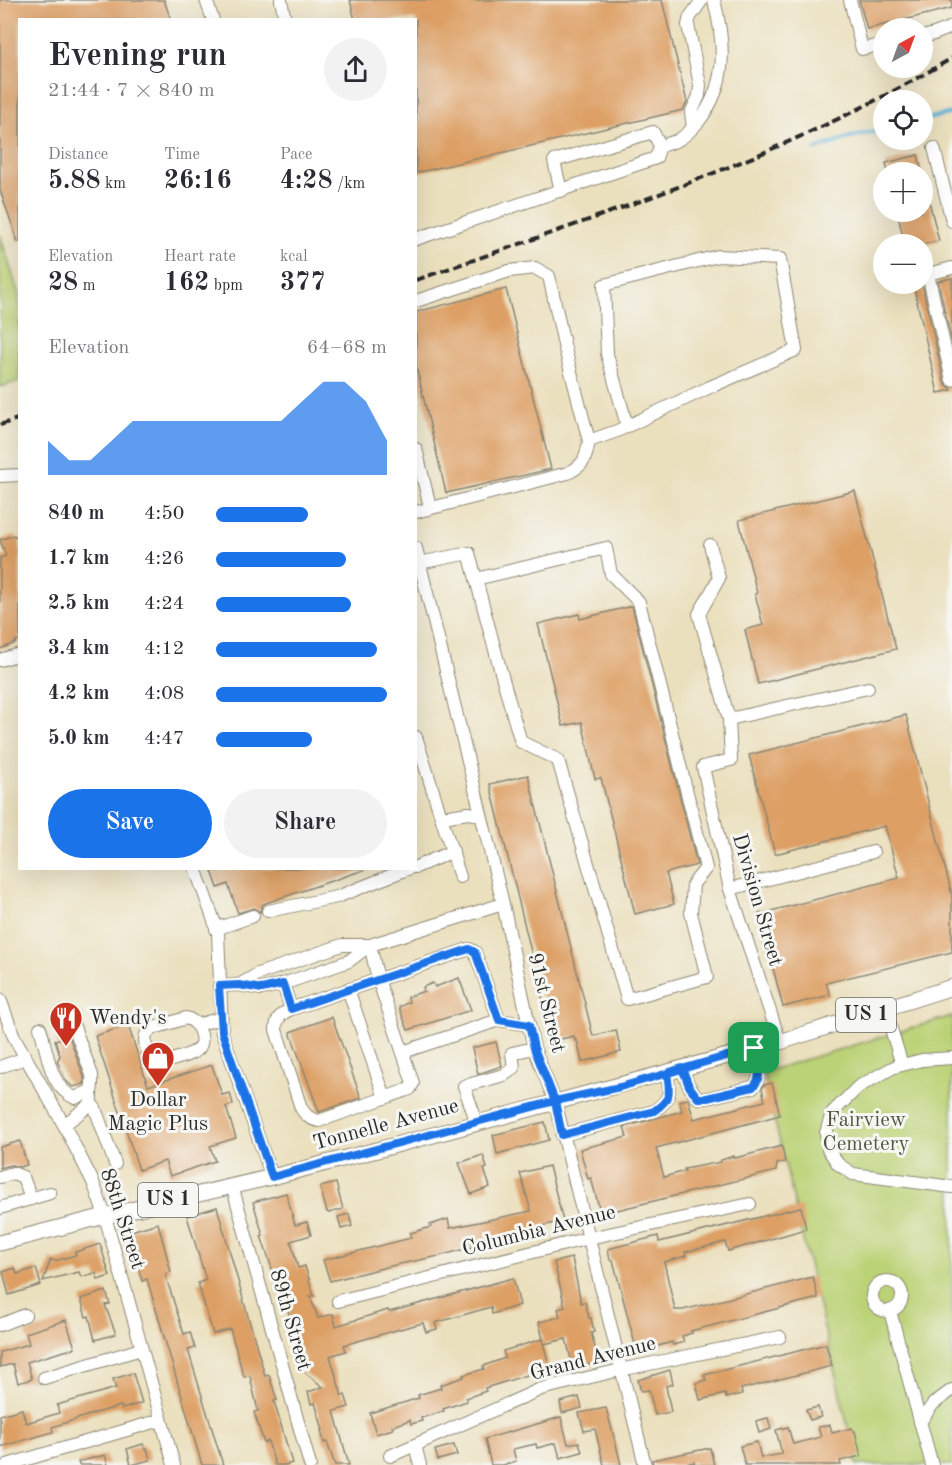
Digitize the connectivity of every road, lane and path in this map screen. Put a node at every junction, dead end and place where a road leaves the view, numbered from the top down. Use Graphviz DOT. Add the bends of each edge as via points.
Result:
graph roads {
  1 [pos="206,0"];
  2 [pos="281,0"];
  3 [pos="702,0"];
  4 [pos="714,0"];
  5 [pos="850,0"];
  6 [pos="212,18"];
  7 [pos="285,18"];
  8 [pos="952,27"];
  9 [pos="933,33"];
  10 [pos="873,46"];
  11 [pos="693,128"];
  12 [pos="660,146"];
  13 [pos="934,148"];
  14 [pos="561,191"];
  15 [pos="952,221"];
  16 [pos="417,239"];
  17 [pos="952,268"];
  18 [pos="417,301"];
  19 [pos="952,380"];
  20 [pos="627,426"];
  21 [pos="589,441"];
  22 [pos="417,454"];
  23 [pos="18,475"];
  24 [pos="0,476"];
  25 [pos="430,507"];
  26 [pos="417,512"];
  27 [pos="710,545"];
  28 [pos="417,553"];
  29 [pos="419,563"];
  30 [pos="476,579"];
  31 [pos="18,655"];
  32 [pos="0,660"];
  33 [pos="868,688"];
  34 [pos="729,719"];
  35 [pos="417,740"];
  36 [pos="481,815"];
  37 [pos="442,817"];
  38 [pos="453,850"];
  39 [pos="873,852"];
  40 [pos="724,864"];
  41 [pos="417,867"];
  42 [pos="706,868"];
  43 [pos="196,870"];
  44 [pos="405,870"];
  45 [pos="460,877"];
  46 [pos="730,889"];
  47 [pos="503,904"];
  48 [pos="268,911"];
  49 [pos="253,916"];
  50 [pos="216,929"];
  51 [pos="370,945"];
  52 [pos="378,980"];
  53 [pos="283,984"];
  54 [pos="239,985"];
  55 [pos="219,986"];
  56 [pos="952,987"];
  57 [pos="348,989"];
  58 [pos="0,999"];
  59 [pos="291,1009"];
  60 [pos="885,1009"];
  61 [pos="70,1016"];
  62 [pos="221,1018"];
  63 [pos="499,1020"];
  64 [pos="197,1025"];
  65 [pos="529,1025"];
  66 [pos="40,1028"];
  67 [pos="780,1042"];
  68 [pos="534,1048"];
  69 [pos="754,1048"];
  70 [pos="403,1052"];
  71 [pos="25,1058"];
  72 [pos="952,1058"];
  73 [pos="902,1065"];
  74 [pos="0,1067"];
  75 [pos="682,1068"];
  76 [pos="667,1073"];
  77 [pos="90,1098"];
  78 [pos="385,1098"];
  79 [pos="555,1101"];
  80 [pos="477,1123"];
  81 [pos="64,1125"];
  82 [pos="562,1135"];
  83 [pos="116,1164"];
  84 [pos="0,1177"];
  85 [pos="272,1177"];
  86 [pos="232,1185"];
  87 [pos="952,1187"];
  88 [pos="50,1193"];
  89 [pos="31,1199"];
  90 [pos="750,1204"];
  91 [pos="0,1208"];
  92 [pos="105,1216"];
  93 [pos="589,1238"];
  94 [pos="0,1244"];
  95 [pos="338,1301"];
  96 [pos="890,1311"];
  97 [pos="25,1315"];
  98 [pos="0,1325"];
  99 [pos="780,1338"];
  100 [pos="141,1349"];
  101 [pos="620,1370"];
  102 [pos="44,1378"];
  103 [pos="952,1390"];
  104 [pos="161,1420"];
  105 [pos="920,1422"];
  106 [pos="418,1444"];
  107 [pos="390,1456"];
  108 [pos="7,1465"];
  109 [pos="174,1465"];
  110 [pos="310,1465"];
  111 [pos="420,1465"];
  112 [pos="645,1465"];
  113 [pos="932,1465"];
  1 -- 6 [label="street"];
  2 -- 7 [label="street"];
  3 -- 11 [label="street" via="688,25 700,86 691,113"];
  4 -- 11 [label="street" via="720,25 721,78 710,107"];
  5 -- 10 [label="street" via="862,49"];
  8 -- 9 [label="street"];
  11 -- 12 [label="street" via="680,140"];
  12 -- 14 [label="street" via="656,158"];
  12 -- 14 [label="street" via="653,132 554,161"];
  13 -- 15 [label="street"];
  14 -- 16 [label="street"];
  17 -- 19 [label="street" via="928,274"];
  18 -- 21 [label="street" via="509,271 535,268 549,276"];
  20 -- 20 [label="street" via="796,350 780,259 718,256 604,285 607,354"];
  20 -- 21 [label="street"];
  21 -- 25 [label="street" via="586,460 568,473"];
  22 -- 25 [label="street"];
  23 -- 24 [label="street"];
  25 -- 26 [label="street"];
  27 -- 34 [label="street" via="719,578 699,614"];
  28 -- 29 [label="street, 91st Street"];
  29 -- 30 [label="street" via="469,553"];
  29 -- 36 [label="street, 91st Street"];
  30 -- 42 [label="street" via="606,548 611,574 639,602"];
  30 -- 42 [label="street" via="521,742 558,760 627,999 707,977 691,913 693,885"];
  31 -- 32 [label="street"];
  33 -- 34 [label="street"];
  34 -- 40 [label="street, Division Street" via="730,760 703,767"];
  35 -- 37 [label="street"];
  36 -- 37 [label="street"];
  36 -- 47 [label="street, 91st Street"];
  37 -- 38 [label="street"];
  38 -- 41 [label="street"];
  38 -- 45 [label="street"];
  39 -- 46 [label="street"];
  40 -- 42 [label="street"];
  40 -- 46 [label="street, Division Street"];
  43 -- 50 [label="street"];
  44 -- 48 [label="street" via="337,897"];
  46 -- 67 [label="street, Division Street"];
  47 -- 51 [label="street"];
  47 -- 65 [label="street, 91st Street"];
  49 -- 50 [label="street"];
  50 -- 55 [label="street"];
  51 -- 52 [label="street"];
  51 -- 53 [label="street" via="349,962"];
  51 -- 54 [label="street" via="342,945 258,974"];
  52 -- 57 [label="street"];
  52 -- 63 [label="street" via="469,949 475,952"];
  52 -- 70 [label="street"];
  53 -- 54 [label="street" via="262,989"];
  53 -- 59 [label="street"];
  54 -- 55 [label="street"];
  55 -- 62 [label="street"];
  56 -- 60 [label="main road, US 1"];
  57 -- 59 [label="street"];
  57 -- 78 [label="street"];
  58 -- 71 [label="street, 88th Street"];
  59 -- 78 [label="street" via="280,1016 276,1030 305,1115 319,1121"];
  60 -- 67 [label="main road, US 1"];
  60 -- 73 [label="street"];
  61 -- 77 [label="street" via="92,1075"];
  62 -- 64 [label="street"];
  62 -- 85 [label="street" via="222,1032"];
  63 -- 65 [label="street"];
  63 -- 70 [label="street"];
  64 -- 64 [label="street" via="186,1018 151,1029 144,1039 149,1057 161,1063 196,1051 202,1041"];
  65 -- 68 [label="street, 91st Street"];
  66 -- 77 [label="street" via="60,1087 75,1098"];
  67 -- 69 [label="main road, Tonnelle Avenue / US 1"];
  68 -- 79 [label="street, 91st Street"];
  68 -- 80 [label="street" via="512,1053 514,1068 504,1075 464,1086"];
  69 -- 75 [label="main road, Tonnelle Avenue / US 1"];
  69 -- 75 [label="street" via="760,1075 753,1087 698,1098"];
  70 -- 78 [label="street" via="413,1083 410,1089"];
  71 -- 74 [label="street"];
  71 -- 81 [label="street, 88th Street"];
  72 -- 73 [label="street"];
  73 -- 87 [label="street" via="858,1087 832,1113 826,1133 828,1149 838,1164 853,1174"];
  75 -- 76 [label="main road, Tonnelle Avenue / US 1"];
  76 -- 79 [label="main road, Tonnelle Avenue / US 1"];
  76 -- 82 [label="street" via="670,1096 654,1111"];
  77 -- 81 [label="street"];
  77 -- 83 [label="street"];
  79 -- 80 [label="main road, Tonnelle Avenue / US 1"];
  79 -- 82 [label="street, 91st Street"];
  80 -- 85 [label="main road, Tonnelle Avenue / US 1"];
  81 -- 92 [label="street, 88th Street" via="93,1182"];
  82 -- 93 [label="street, 91st Street"];
  84 -- 89 [label="street" via="13,1173 23,1177"];
  85 -- 86 [label="main road, Tonnelle Avenue / US 1"];
  86 -- 92 [label="main road, Tonnelle Avenue / US 1"];
  86 -- 110 [label="street, 89th Street"];
  88 -- 89 [label="street"];
  89 -- 91 [label="street"];
  90 -- 93 [label="street, Columbia Avenue"];
  92 -- 94 [label="main road, Tonnelle Avenue / US 1"];
  92 -- 100 [label="street, 88th Street"];
  93 -- 95 [label="street, Columbia Avenue"];
  93 -- 101 [label="street, 91st Street"];
  96 -- 105 [label="street"];
  97 -- 98 [label="street"];
  99 -- 101 [label="street, Grand Avenue"];
  100 -- 102 [label="street"];
  100 -- 104 [label="street, 88th Street"];
  101 -- 106 [label="street, Grand Avenue" via="541,1389"];
  101 -- 112 [label="street, 91st Street"];
  103 -- 105 [label="street" via="933,1404"];
  104 -- 108 [label="street"];
  104 -- 109 [label="street, 88th Street"];
  105 -- 113 [label="street"];
  106 -- 107 [label="street, Grand Avenue"];
  106 -- 111 [label="street"];
}
